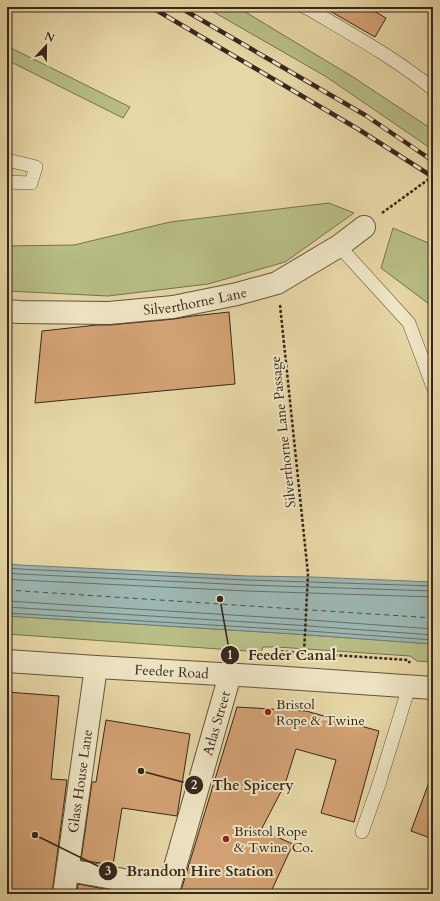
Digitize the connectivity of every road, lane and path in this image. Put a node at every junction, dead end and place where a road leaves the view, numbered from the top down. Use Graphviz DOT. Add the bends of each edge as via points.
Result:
graph roads {
  1 [pos="304,7"];
  2 [pos="433,89"];
  3 [pos="7,160"];
  4 [pos="433,176"];
  5 [pos="7,182"];
  6 [pos="364,227"];
  7 [pos="339,246"];
  8 [pos="280,303"];
  9 [pos="7,311"];
  10 [pos="433,387"];
  11 [pos="275,650"];
  12 [pos="304,653"];
  13 [pos="408,660"];
  14 [pos="7,661"];
  15 [pos="96,668"];
  16 [pos="230,675"];
  17 [pos="409,687"];
  18 [pos="433,688"];
  19 [pos="362,832"];
  20 [pos="68,870"];
  21 [pos="168,891"];
  22 [pos="64,894"];
  1 -- 2 [label="lane" via="382,53"];
  3 -- 5 [label="lane" via="36,167 31,183"];
  4 -- 6 [label="path"];
  6 -- 7 [label="street, Silverthorne Lane"];
  7 -- 9 [label="street, Silverthorne Lane" via="277,283 173,307 109,313"];
  7 -- 10 [label="lane" via="409,323"];
  8 -- 12 [label="path, Silverthorne Lane Passage" via="308,574"];
  11 -- 12 [label="path"];
  12 -- 13 [label="path"];
  14 -- 15 [label="street, Feeder Road"];
  15 -- 16 [label="street, Feeder Road"];
  15 -- 20 [label="street, Glass House Lane"];
  16 -- 17 [label="street, Feeder Road"];
  16 -- 21 [label="street, Atlas Street"];
  17 -- 18 [label="street, Feeder Road"];
  17 -- 19 [label="lane" via="380,784"];
  20 -- 21 [label="street, Atlas Street"];
  20 -- 22 [label="street, Glass House Lane"];
}
